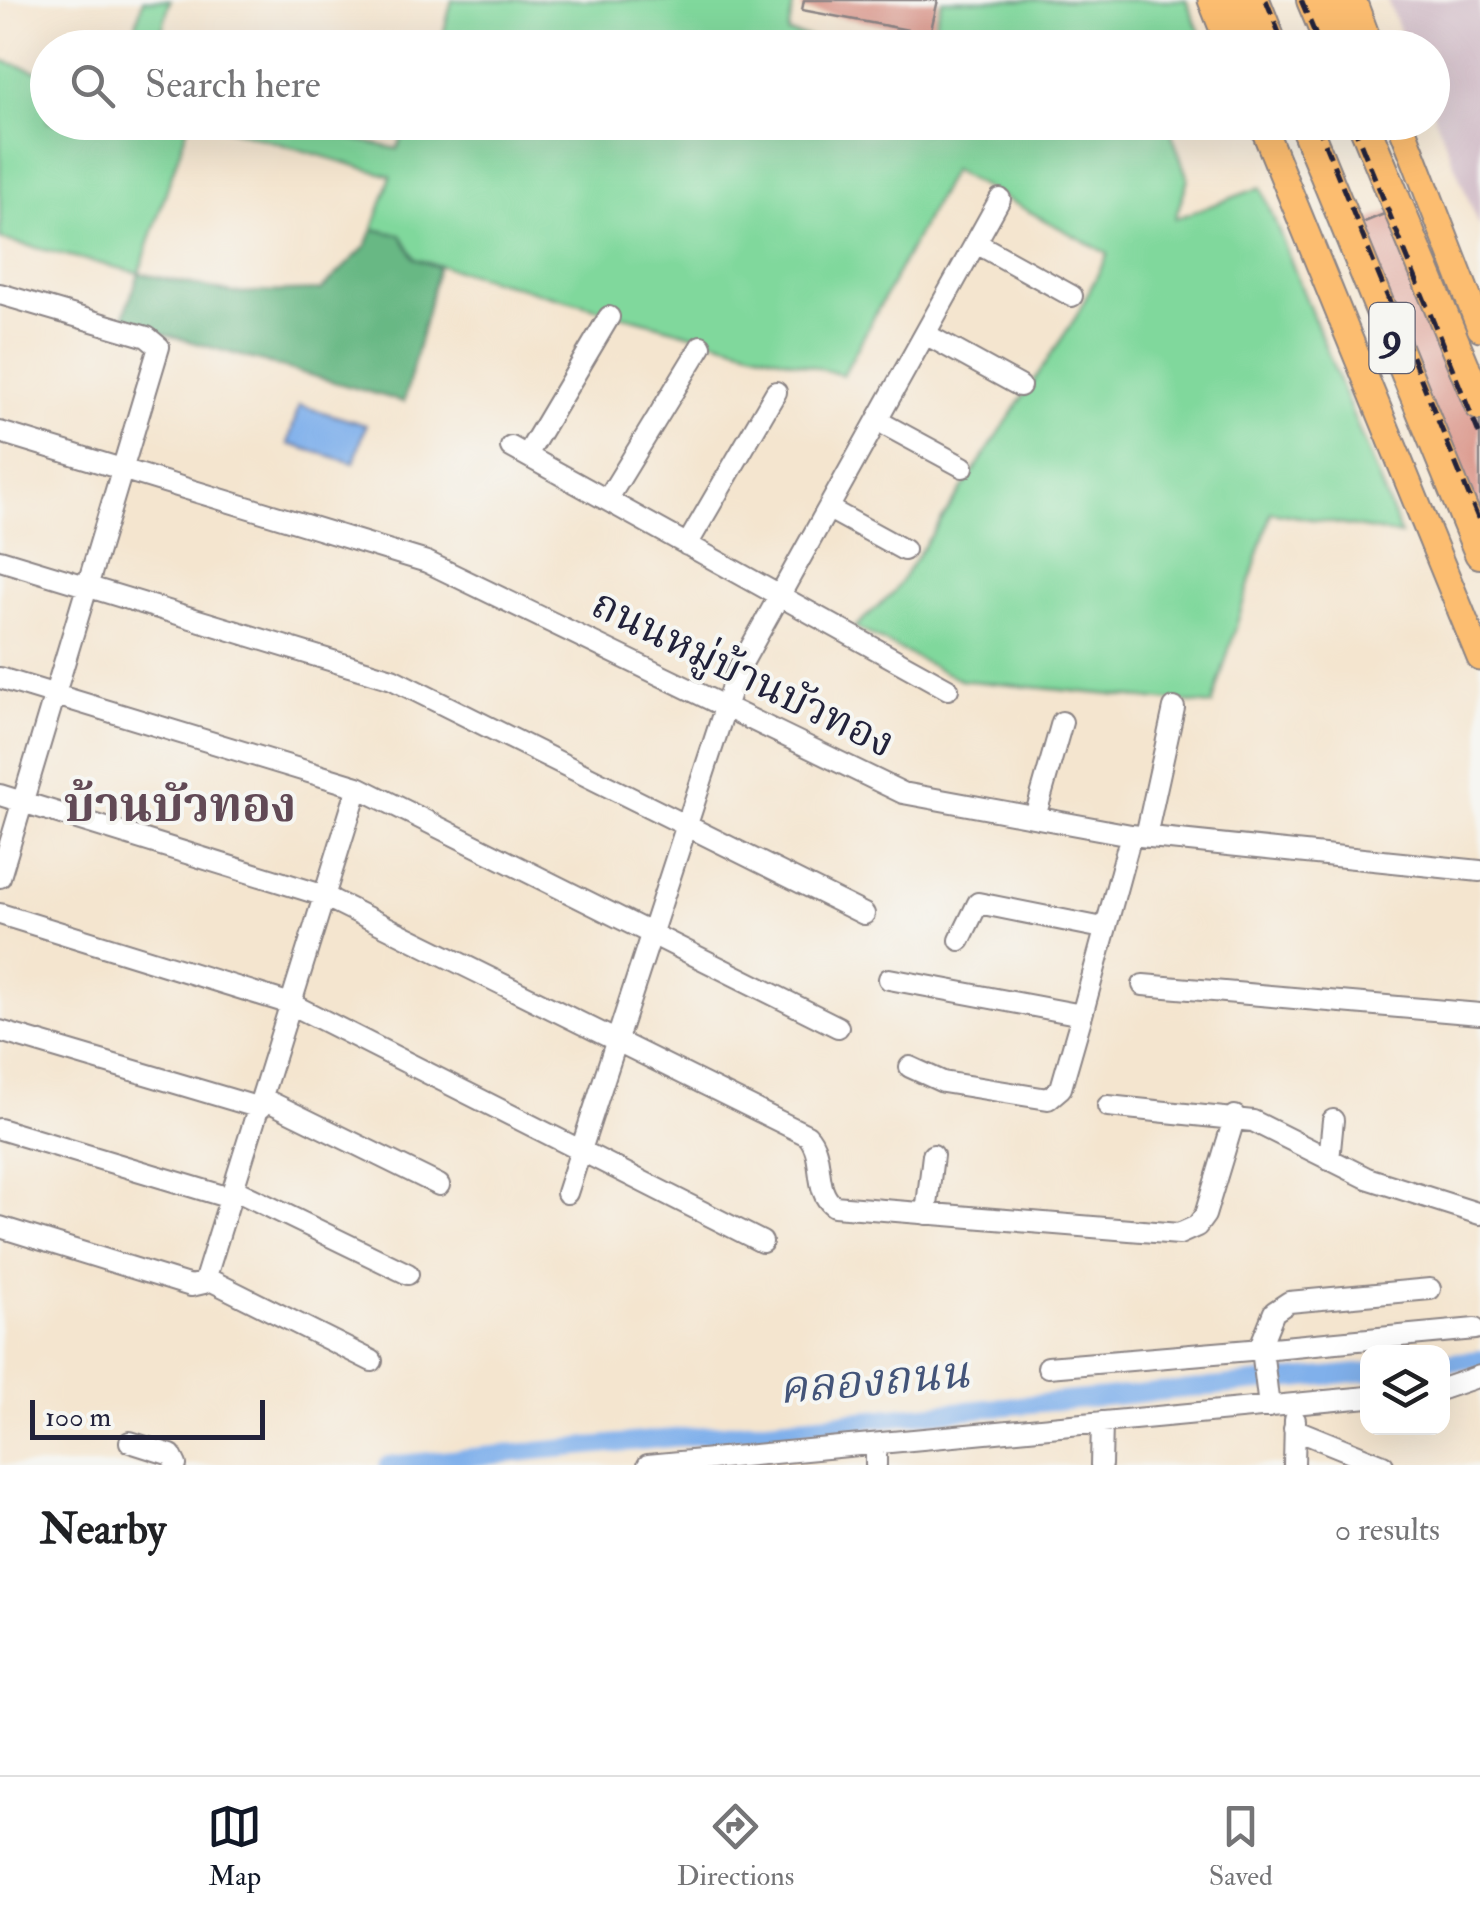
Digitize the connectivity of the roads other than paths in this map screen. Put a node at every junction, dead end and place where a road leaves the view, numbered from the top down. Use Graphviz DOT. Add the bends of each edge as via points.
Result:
graph roads {
  1 [pos="1210,0"];
  2 [pos="1234,0"];
  3 [pos="1254,0"];
  4 [pos="1312,0"];
  5 [pos="1332,0"];
  6 [pos="1353,0"];
  7 [pos="1222,30"];
  8 [pos="1246,30"];
  9 [pos="1266,30"];
  10 [pos="1324,30"];
  11 [pos="1346,30"];
  12 [pos="1365,30"];
  13 [pos="1268,140"];
  14 [pos="1283,140"];
  15 [pos="1311,140"];
  16 [pos="1370,140"];
  17 [pos="1397,140"];
  18 [pos="1407,140"];
  19 [pos="1000,199"];
  20 [pos="978,244"];
  21 [pos="1447,245"];
  22 [pos="1328,287"];
  23 [pos="0,294"];
  24 [pos="1072,296"];
  25 [pos="609,317"];
  26 [pos="1480,328"];
  27 [pos="927,335"];
  28 [pos="701,346"];
  29 [pos="1020,386"];
  30 [pos="776,392"];
  31 [pos="1480,405"];
  32 [pos="878,421"];
  33 [pos="0,432"];
  34 [pos="963,468"];
  35 [pos="123,469"];
  36 [pos="607,500"];
  37 [pos="829,509"];
  38 [pos="688,545"];
  39 [pos="904,550"];
  40 [pos="1480,553"];
  41 [pos="0,560"];
  42 [pos="88,586"];
  43 [pos="780,596"];
  44 [pos="1480,658"];
  45 [pos="0,678"];
  46 [pos="948,690"];
  47 [pos="52,693"];
  48 [pos="726,706"];
  49 [pos="1174,708"];
  50 [pos="1062,722"];
  51 [pos="358,787"];
  52 [pos="10,798"];
  53 [pos="1034,817"];
  54 [pos="684,822"];
  55 [pos="1138,836"];
  56 [pos="1480,871"];
  57 [pos="0,877"];
  58 [pos="322,895"];
  59 [pos="0,914"];
  60 [pos="864,914"];
  61 [pos="1103,928"];
  62 [pos="648,932"];
  63 [pos="960,940"];
  64 [pos="889,978"];
  65 [pos="1143,986"];
  66 [pos="291,1004"];
  67 [pos="1480,1014"];
  68 [pos="1082,1016"];
  69 [pos="838,1027"];
  70 [pos="0,1031"];
  71 [pos="616,1045"];
  72 [pos="910,1068"];
  73 [pos="262,1104"];
  74 [pos="1108,1106"];
  75 [pos="1234,1116"];
  76 [pos="1333,1120"];
  77 [pos="0,1130"];
  78 [pos="580,1150"];
  79 [pos="933,1155"];
  80 [pos="1329,1160"];
  81 [pos="439,1185"];
  82 [pos="232,1193"];
  83 [pos="567,1193"];
  84 [pos="926,1214"];
  85 [pos="1480,1214"];
  86 [pos="0,1227"];
  87 [pos="762,1242"];
  88 [pos="408,1274"];
  89 [pos="206,1278"];
  90 [pos="1430,1289"];
  91 [pos="1476,1329"];
  92 [pos="1261,1350"];
  93 [pos="372,1360"];
  94 [pos="1048,1367"];
  95 [pos="1480,1376"];
  96 [pos="1480,1385"];
  97 [pos="1450,1386"];
  98 [pos="1450,1388"];
  99 [pos="1267,1398"];
  100 [pos="1360,1398"];
  101 [pos="1296,1403"];
  102 [pos="1102,1422"];
  103 [pos="1294,1428"];
  104 [pos="130,1442"];
  105 [pos="876,1455"];
  106 [pos="176,1464"];
  107 [pos="648,1465"];
  108 [pos="1101,1465"];
  109 [pos="1294,1465"];
  110 [pos="1382,1465"];
  1 -- 7 [label="main road"];
  2 -- 8 [label="main road"];
  3 -- 9 [label="highway"];
  4 -- 10 [label="highway"];
  5 -- 11 [label="main road"];
  6 -- 12 [label="main road"];
  13 -- 22 [label="main road"];
  14 -- 22 [label="main road"];
  15 -- 40 [label="highway, 9"];
  16 -- 31 [label="highway, 9"];
  17 -- 21 [label="main road"];
  18 -- 21 [label="main road"];
  19 -- 20 [label="street"];
  20 -- 24 [label="street"];
  20 -- 27 [label="street"];
  21 -- 26 [label="main road"];
  22 -- 44 [label="main road"];
  23 -- 35 [label="street" via="156,341 158,354"];
  25 -- 36 [label="street" via="519,451"];
  27 -- 29 [label="street"];
  27 -- 32 [label="street"];
  28 -- 36 [label="street"];
  30 -- 38 [label="street"];
  32 -- 34 [label="street"];
  32 -- 37 [label="street"];
  33 -- 35 [label="street, ถนนหมู่บ้านบัวทอง"];
  35 -- 42 [label="street"];
  35 -- 48 [label="street, ถนนหมู่บ้านบัวทอง" via="427,562"];
  36 -- 38 [label="street"];
  37 -- 39 [label="street"];
  37 -- 43 [label="street"];
  38 -- 43 [label="street"];
  41 -- 42 [label="street"];
  42 -- 47 [label="street"];
  42 -- 54 [label="street" via="392,679"];
  43 -- 46 [label="street"];
  43 -- 48 [label="street" via="736,674"];
  45 -- 47 [label="street"];
  47 -- 51 [label="street"];
  47 -- 52 [label="street"];
  48 -- 53 [label="street, ถนนหมู่บ้านบัวทอง" via="902,793"];
  48 -- 54 [label="street"];
  49 -- 55 [label="street"];
  50 -- 53 [label="street"];
  51 -- 58 [label="street"];
  51 -- 62 [label="street"];
  52 -- 57 [label="street"];
  52 -- 58 [label="street"];
  53 -- 55 [label="street, ถนนหมู่บ้านบัวทอง"];
  54 -- 60 [label="street"];
  54 -- 62 [label="street"];
  55 -- 56 [label="street, ถนนหมู่บ้านบัวทอง"];
  55 -- 61 [label="street"];
  58 -- 66 [label="street"];
  58 -- 71 [label="street"];
  59 -- 66 [label="street"];
  61 -- 63 [label="street" via="978,903"];
  61 -- 68 [label="street"];
  62 -- 69 [label="street"];
  62 -- 71 [label="street"];
  64 -- 68 [label="street"];
  65 -- 67 [label="street"];
  66 -- 73 [label="street"];
  66 -- 78 [label="street"];
  68 -- 72 [label="street" via="1061,1088 1048,1100 943,1082"];
  70 -- 73 [label="street"];
  71 -- 78 [label="street"];
  71 -- 84 [label="street" via="807,1135 829,1203"];
  73 -- 81 [label="street"];
  73 -- 82 [label="street"];
  74 -- 75 [label="street"];
  75 -- 80 [label="street"];
  75 -- 84 [label="street" via="1205,1215 1191,1231"];
  76 -- 80 [label="street"];
  77 -- 82 [label="street"];
  78 -- 83 [label="street"];
  78 -- 87 [label="street"];
  79 -- 84 [label="street"];
  80 -- 85 [label="street"];
  82 -- 88 [label="street"];
  82 -- 89 [label="street"];
  86 -- 89 [label="street" via="191,1286"];
  89 -- 93 [label="street"];
  90 -- 92 [label="street" via="1289,1302 1274,1312"];
  91 -- 92 [label="street"];
  92 -- 94 [label="street"];
  92 -- 99 [label="street"];
  95 -- 97 [label="street"];
  96 -- 98 [label="street"];
  99 -- 101 [label="street"];
  99 -- 102 [label="street"];
  100 -- 101 [label="street"];
  101 -- 103 [label="street"];
  102 -- 105 [label="street"];
  102 -- 108 [label="street"];
  103 -- 109 [label="street"];
  103 -- 110 [label="street"];
  104 -- 106 [label="street" via="163,1452"];
  105 -- 107 [label="street"];
}
